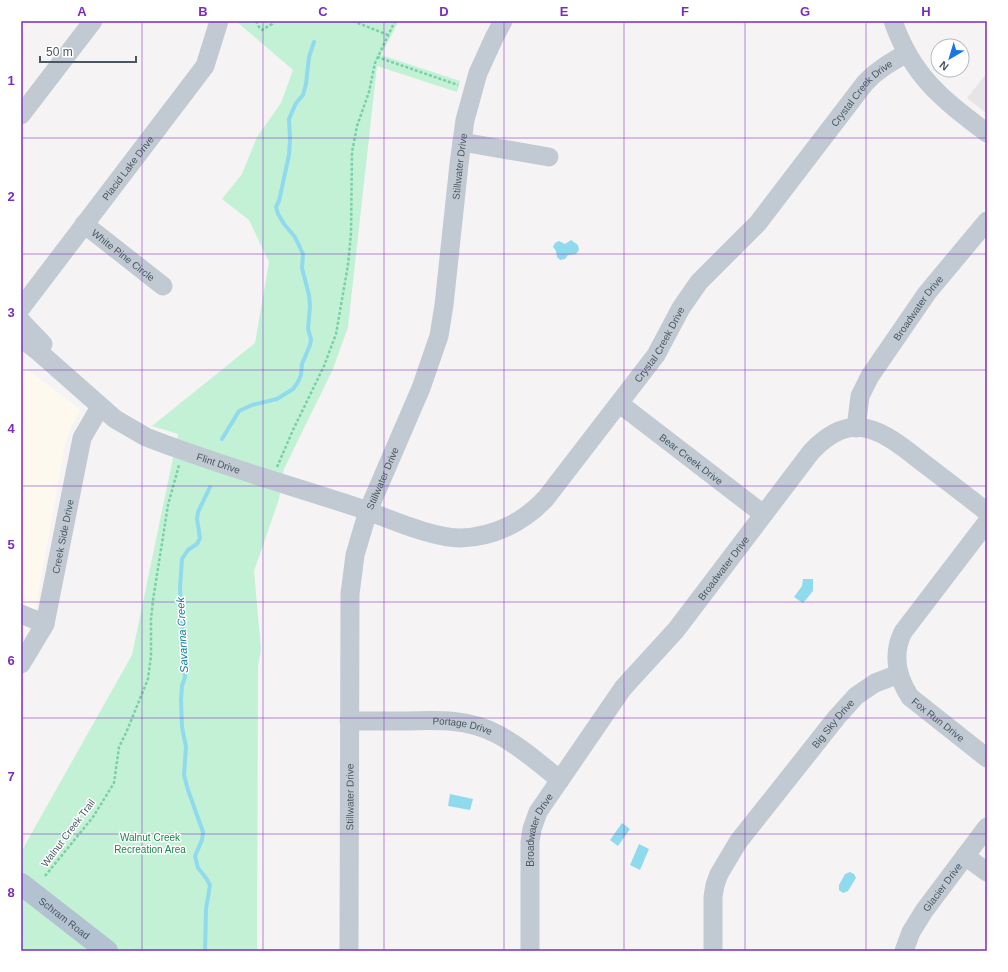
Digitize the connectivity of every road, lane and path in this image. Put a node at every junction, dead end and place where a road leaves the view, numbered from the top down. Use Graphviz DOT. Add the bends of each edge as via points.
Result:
graph roads {
  1 [pos="93,21"];
  2 [pos="219,21"];
  3 [pos="256,21"];
  4 [pos="273,21"];
  5 [pos="353,21"];
  6 [pos="395,21"];
  7 [pos="503,21"];
  8 [pos="893,21"];
  9 [pos="388,35"];
  10 [pos="907,54"];
  11 [pos="378,57"];
  12 [pos="472,90"];
  13 [pos="21,115"];
  14 [pos="987,133"];
  15 [pos="462,142"];
  16 [pos="549,157"];
  17 [pos="987,221"];
  18 [pos="84,224"];
  19 [pos="163,286"];
  20 [pos="21,308"];
  21 [pos="21,320"];
  22 [pos="21,338"];
  23 [pos="82,390"];
  24 [pos="620,404"];
  25 [pos="100,407"];
  26 [pos="856,428"];
  27 [pos="180,461"];
  28 [pos="276,468"];
  29 [pos="368,511"];
  30 [pos="987,512"];
  31 [pos="763,514"];
  32 [pos="987,522"];
  33 [pos="21,614"];
  34 [pos="45,624"];
  35 [pos="21,664"];
  36 [pos="899,674"];
  37 [pos="349,721"];
  38 [pos="987,758"];
  39 [pos="560,780"];
  40 [pos="987,827"];
  41 [pos="965,856"];
  42 [pos="987,872"];
  43 [pos="45,876"];
  44 [pos="21,884"];
  45 [pos="108,951"];
  46 [pos="349,951"];
  47 [pos="530,951"];
  48 [pos="713,951"];
  49 [pos="904,951"];
  1 -- 13 [label="street"];
  2 -- 18 [label="street, Placid Lake Drive" via="205,66"];
  3 -- 4 [label="path" via="262,30"];
  5 -- 9 [label="path"];
  6 -- 9 [label="path"];
  7 -- 12 [label="street, Stillwater Drive"];
  8 -- 10 [label="street"];
  9 -- 11 [label="path"];
  10 -- 14 [label="street" via="931,88"];
  10 -- 24 [label="street, Crystal Creek Drive" via="885,65 865,83 758,223 699,282 681,308 656,355"];
  11 -- 12 [label="path"];
  11 -- 28 [label="path" via="357,126 352,152 351,233 336,334 324,366"];
  12 -- 15 [label="street, Stillwater Drive"];
  15 -- 16 [label="street"];
  15 -- 29 [label="street, Stillwater Drive" via="439,336 421,388"];
  17 -- 26 [label="street, Broadwater Drive" via="927,293 870,376 860,396"];
  18 -- 19 [label="street, White Pine Circle"];
  18 -- 20 [label="street, Placid Lake Drive"];
  21 -- 23 [label="street, Flint Drive"];
  22 -- 23 [label="street, Flint Drive"];
  23 -- 25 [label="street, Flint Drive"];
  24 -- 29 [label="street, Crystal Creek Drive" via="546,498 524,518 504,528 475,536 450,537 426,532"];
  24 -- 31 [label="street, Bear Creek Drive"];
  25 -- 29 [label="street, Flint Drive" via="146,437"];
  25 -- 34 [label="street, Creek Side Drive" via="82,438"];
  26 -- 30 [label="street" via="876,431 894,440"];
  26 -- 31 [label="street, Broadwater Drive" via="834,433 819,443"];
  27 -- 43 [label="path, Walnut Creek Trail" via="168,505 153,600 148,679 119,747 114,783 93,816"];
  29 -- 37 [label="street, Stillwater Drive" via="354,561 350,594"];
  31 -- 39 [label="street, Broadwater Drive" via="676,630 623,688"];
  32 -- 36 [label="street" via="903,632 897,650"];
  33 -- 34 [label="street"];
  34 -- 35 [label="street, Creek Side Drive"];
  36 -- 38 [label="street, Fox Run Drive" via="906,691 914,701"];
  36 -- 48 [label="street, Big Sky Drive" via="875,683 856,696 738,842 719,874 713,897"];
  37 -- 39 [label="street, Portage Drive" via="444,720 482,727 515,745"];
  37 -- 46 [label="street, Stillwater Drive"];
  39 -- 47 [label="street, Broadwater Drive" via="538,812 532,829"];
  40 -- 41 [label="street, Glacier Drive"];
  41 -- 42 [label="street"];
  41 -- 49 [label="street, Glacier Drive" via="917,921"];
  44 -- 45 [label="main road, Schram Road"];
}
